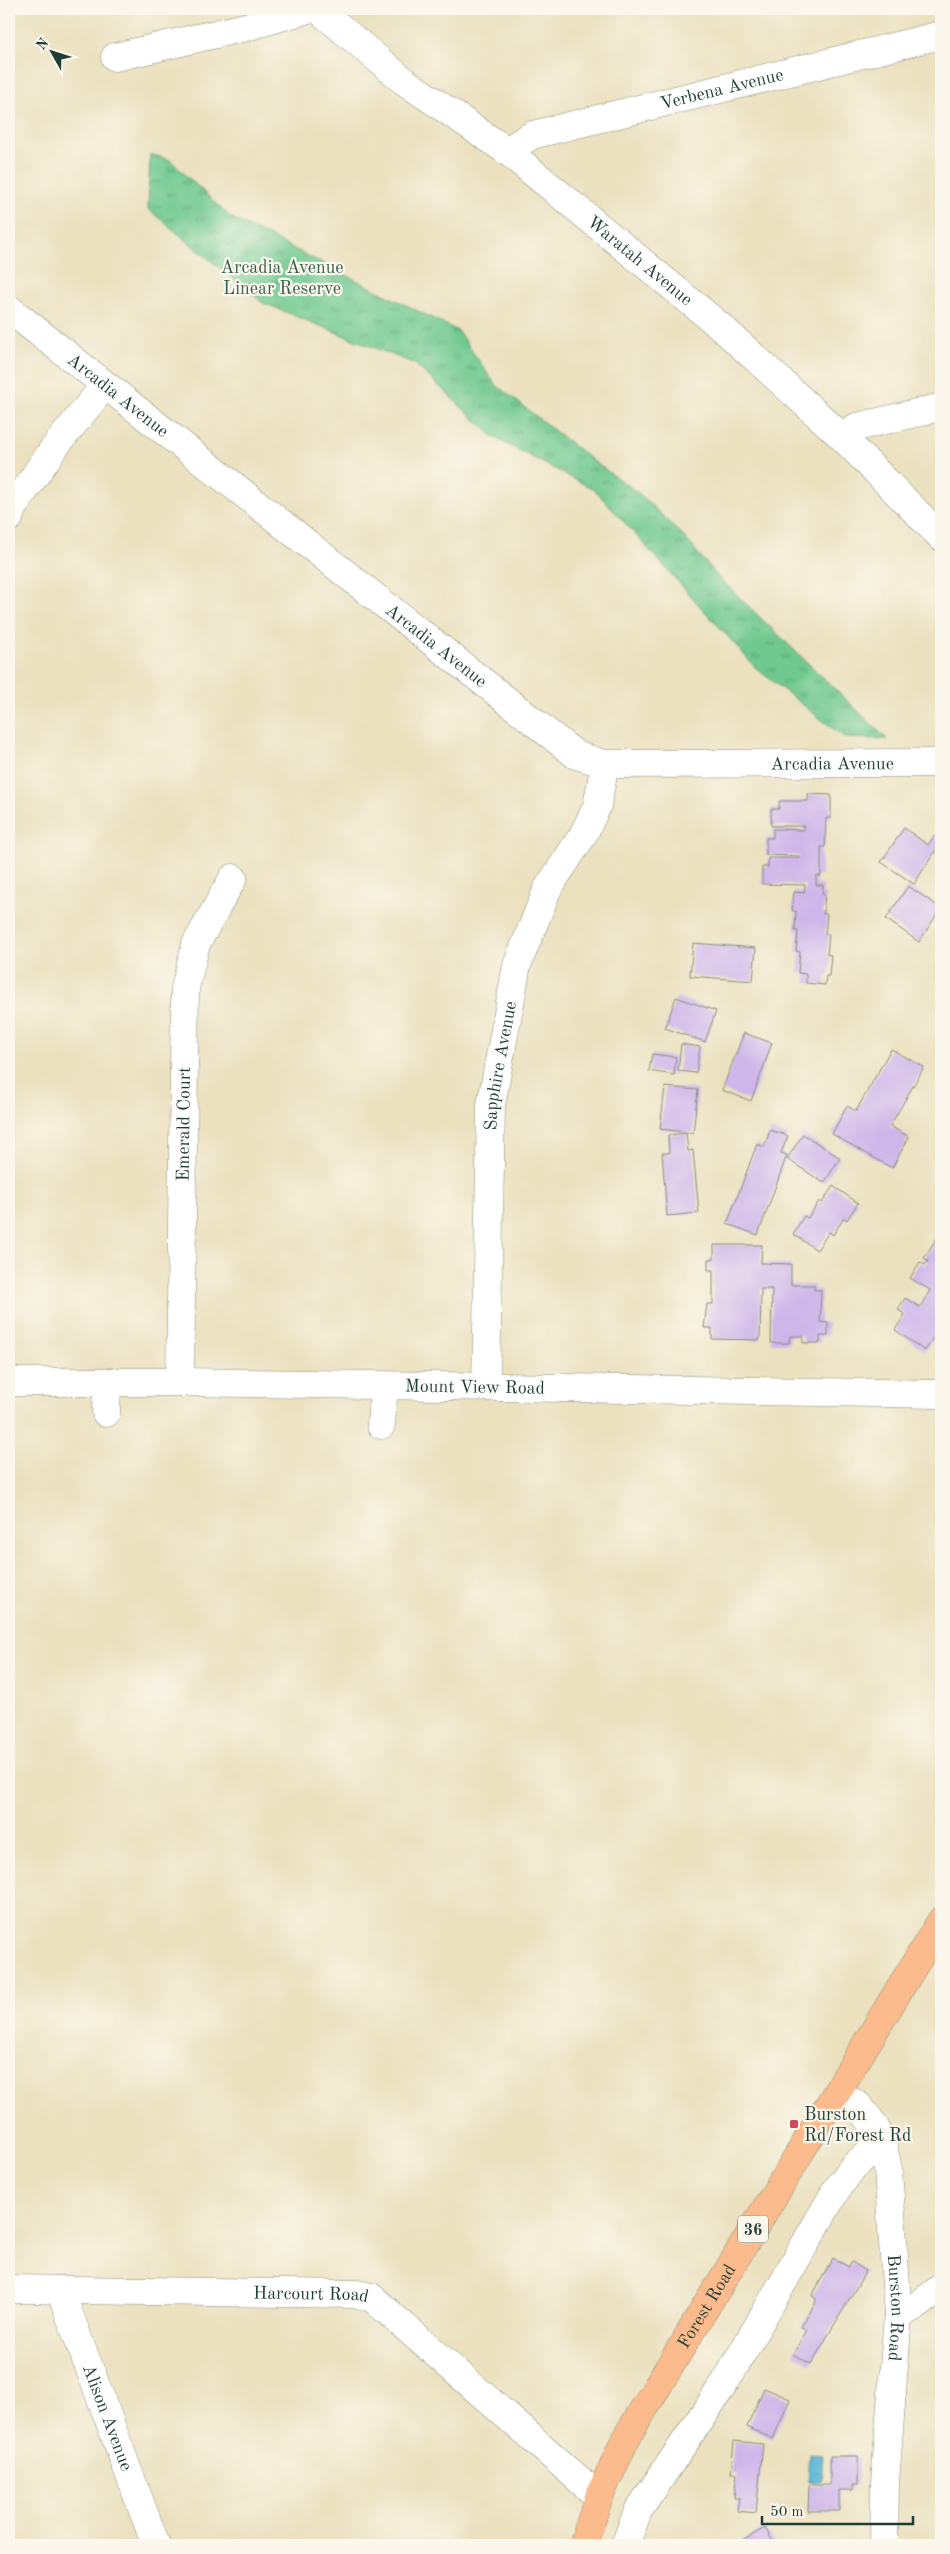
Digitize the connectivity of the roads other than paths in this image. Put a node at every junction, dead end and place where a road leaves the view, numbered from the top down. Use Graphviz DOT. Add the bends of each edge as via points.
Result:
graph roads {
  1 [pos="308,9"];
  2 [pos="318,9"];
  3 [pos="941,35"];
  4 [pos="115,57"];
  5 [pos="507,151"];
  6 [pos="9,309"];
  7 [pos="106,385"];
  8 [pos="941,407"];
  9 [pos="841,436"];
  10 [pos="9,518"];
  11 [pos="941,537"];
  12 [pos="941,763"];
  13 [pos="605,764"];
  14 [pos="233,878"];
  15 [pos="9,1382"];
  16 [pos="180,1382"];
  17 [pos="107,1384"];
  18 [pos="384,1386"];
  19 [pos="486,1387"];
  20 [pos="941,1394"];
  21 [pos="106,1413"];
  22 [pos="381,1425"];
  23 [pos="941,1921"];
  24 [pos="837,2092"];
  25 [pos="882,2141"];
  26 [pos="941,2288"];
  27 [pos="9,2289"];
  28 [pos="60,2290"];
  29 [pos="898,2315"];
  30 [pos="599,2497"];
  31 [pos="156,2545"];
  32 [pos="583,2545"];
  33 [pos="625,2545"];
  34 [pos="884,2545"];
  1 -- 4 [label="street" via="246,27"];
  2 -- 5 [label="street, Waratah Avenue" via="404,81"];
  3 -- 5 [label="street, Verbena Avenue" via="532,135"];
  5 -- 9 [label="street, Waratah Avenue" via="720,326"];
  6 -- 7 [label="street, Arcadia Avenue"];
  7 -- 10 [label="street" via="54,448 13,507"];
  7 -- 13 [label="street, Arcadia Avenue" via="576,755"];
  8 -- 9 [label="street" via="857,427"];
  9 -- 11 [label="street, Waratah Avenue"];
  12 -- 13 [label="street, Arcadia Avenue"];
  13 -- 19 [label="street, Sapphire Avenue" via="597,806 583,835 548,888 516,974 491,1105"];
  14 -- 16 [label="street, Emerald Court" via="196,944 186,988"];
  15 -- 17 [label="street, Mount View Road"];
  16 -- 17 [label="street, Mount View Road"];
  16 -- 18 [label="street, Mount View Road"];
  17 -- 21 [label="street"];
  18 -- 19 [label="street, Mount View Road"];
  18 -- 22 [label="street"];
  19 -- 20 [label="street, Mount View Road"];
  23 -- 24 [label="main road, Forest Road / 36"];
  24 -- 25 [label="street, Burston Road" via="865,2111"];
  24 -- 30 [label="main road, Forest Road / 36" via="630,2431"];
  25 -- 29 [label="street, Burston Road" via="888,2169"];
  25 -- 33 [label="street" via="853,2167 835,2192 726,2381 638,2511"];
  26 -- 29 [label="street"];
  27 -- 28 [label="street, Harcourt Road"];
  28 -- 30 [label="street, Harcourt Road" via="357,2294 371,2297"];
  28 -- 31 [label="street, Alison Avenue"];
  29 -- 34 [label="street, Burston Road" via="885,2482"];
  30 -- 32 [label="main road, Forest Road / 36"];
}
